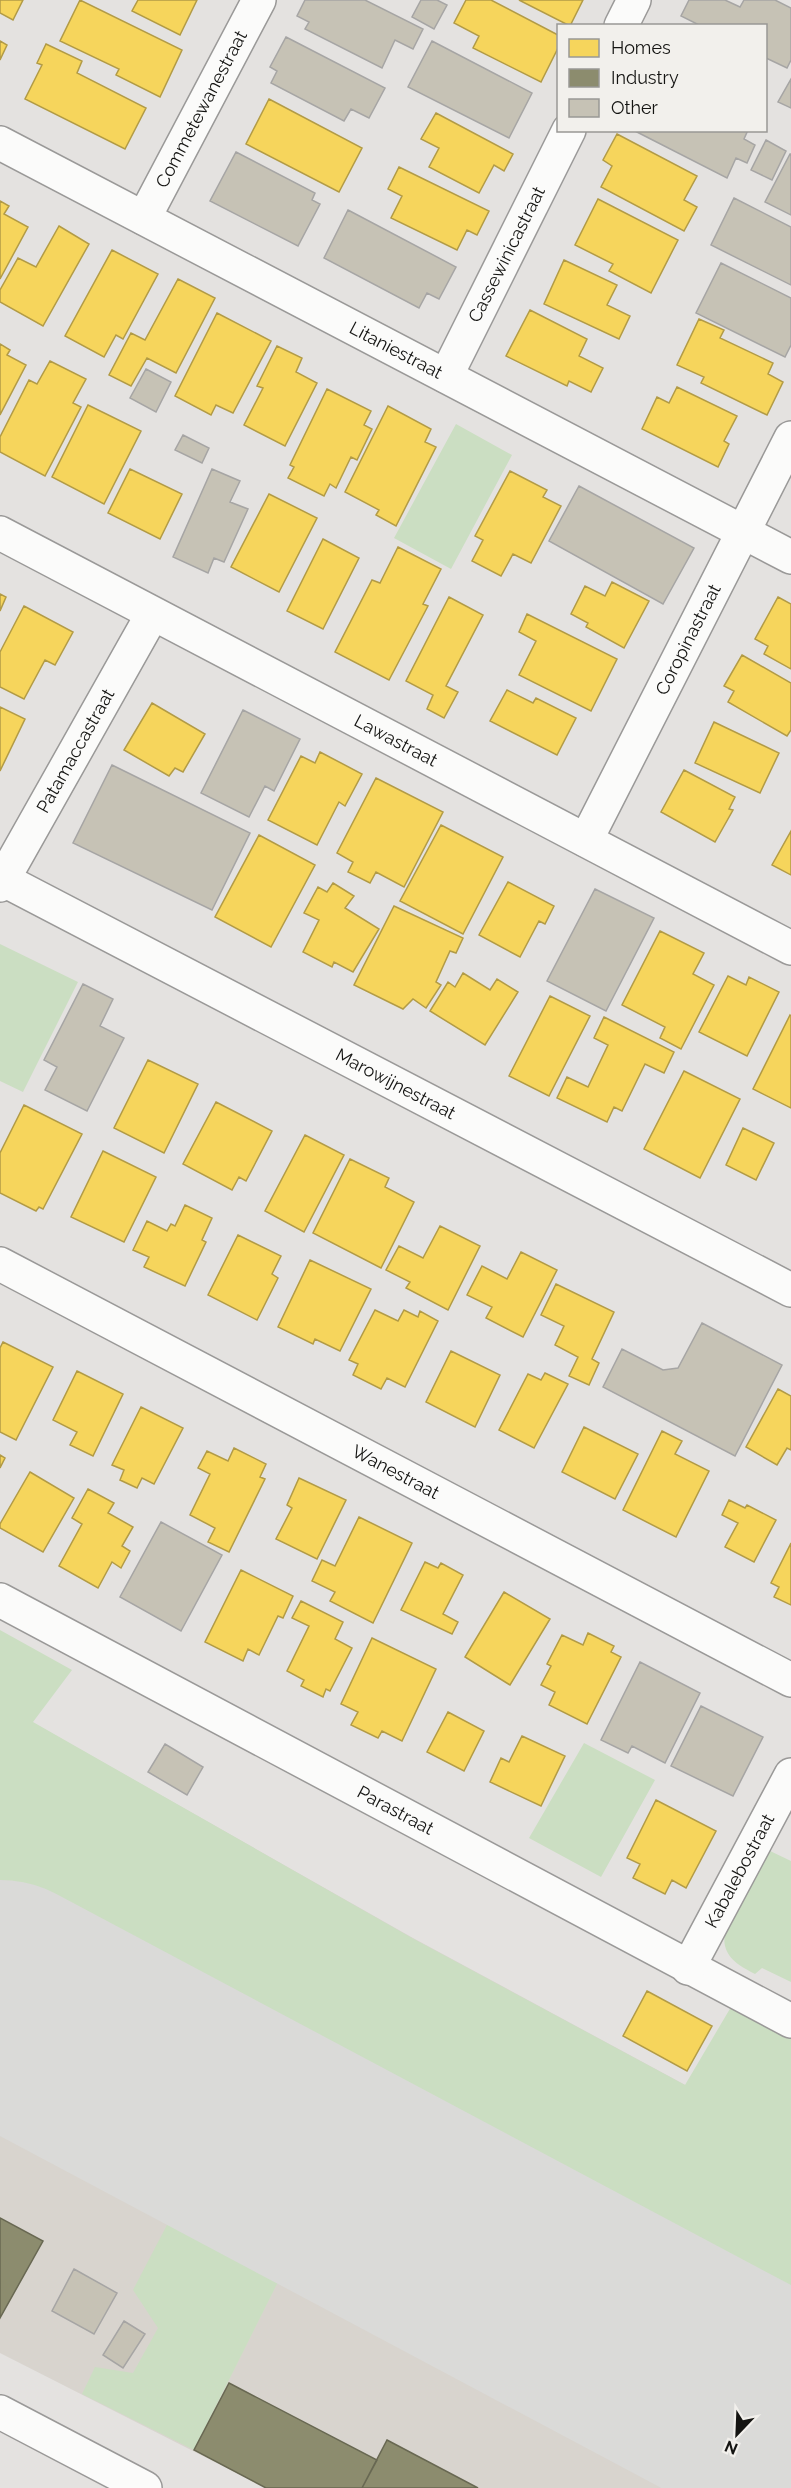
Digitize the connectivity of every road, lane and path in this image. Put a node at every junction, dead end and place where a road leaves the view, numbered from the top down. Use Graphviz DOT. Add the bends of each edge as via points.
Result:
graph roads {
  1 [pos="259,0"];
  2 [pos="634,0"];
  3 [pos="622,24"];
  4 [pos="568,132"];
  5 [pos="0,143"];
  6 [pos="144,218"];
  7 [pos="446,376"];
  8 [pos="791,438"];
  9 [pos="742,531"];
  10 [pos="0,533"];
  11 [pos="791,557"];
  12 [pos="152,615"];
  13 [pos="586,840"];
  14 [pos="1,881"];
  15 [pos="791,948"];
  16 [pos="0,1264"];
  17 [pos="791,1290"];
  18 [pos="0,1600"];
  19 [pos="791,1680"];
  20 [pos="791,1775"];
  21 [pos="688,1968"];
  22 [pos="791,2021"];
  23 [pos="0,2412"];
  24 [pos="144,2488"];
  1 -- 6 [label="street, Commetewanestraat"];
  2 -- 3 [label="street"];
  4 -- 7 [label="street, Cassewinicastraat"];
  5 -- 6 [label="street, Litaniestraat"];
  6 -- 7 [label="street, Litaniestraat"];
  7 -- 9 [label="street, Litaniestraat"];
  8 -- 9 [label="street, Coropinastraat"];
  9 -- 11 [label="street, Litaniestraat"];
  9 -- 13 [label="street, Coropinastraat"];
  10 -- 12 [label="street, Lawastraat"];
  12 -- 13 [label="street, Lawastraat"];
  12 -- 14 [label="street, Patamaccastraat"];
  13 -- 15 [label="street, Lawastraat"];
  14 -- 17 [label="street, Marowijnestraat"];
  16 -- 19 [label="street, Wanestraat"];
  18 -- 21 [label="street, Parastraat"];
  20 -- 21 [label="street, Kabalebostraat"];
  21 -- 22 [label="street, Parastraat"];
  23 -- 24 [label="street"];
}
